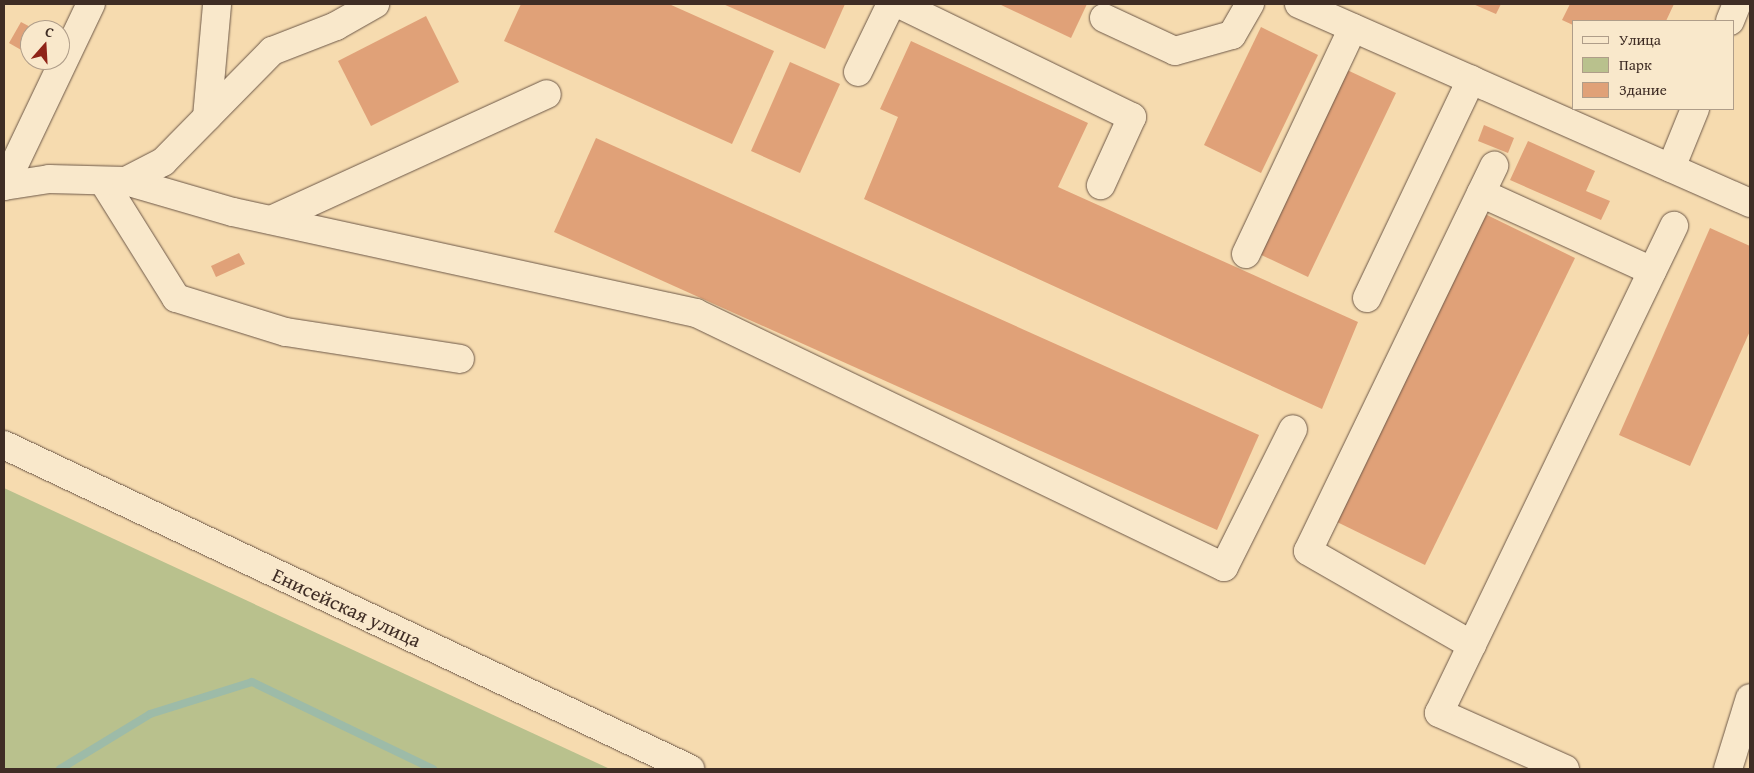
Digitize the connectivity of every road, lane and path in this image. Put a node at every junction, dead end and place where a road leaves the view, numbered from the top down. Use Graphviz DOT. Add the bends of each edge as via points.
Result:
graph roads {
  1 [pos="91,4"];
  2 [pos="217,4"];
  3 [pos="375,4"];
  4 [pos="891,4"];
  5 [pos="898,4"];
  6 [pos="1250,4"];
  7 [pos="1299,4"];
  8 [pos="1737,4"];
  9 [pos="1104,18"];
  10 [pos="1730,20"];
  11 [pos="1353,28"];
  12 [pos="858,72"];
  13 [pos="1471,80"];
  14 [pos="547,94"];
  15 [pos="1694,110"];
  16 [pos="207,118"];
  17 [pos="1494,166"];
  18 [pos="1671,168"];
  19 [pos="115,181"];
  20 [pos="1101,185"];
  21 [pos="1481,193"];
  22 [pos="1750,203"];
  23 [pos="271,220"];
  24 [pos="1674,226"];
  25 [pos="1246,254"];
  26 [pos="1652,271"];
  27 [pos="1367,298"];
  28 [pos="460,359"];
  29 [pos="1293,429"];
  30 [pos="4,445"];
  31 [pos="1472,645"];
  32 [pos="1750,698"];
  33 [pos="690,769"];
  34 [pos="1565,769"];
  35 [pos="1728,769"];
  1 -- 19 [label="street" via="4,186 49,179"];
  2 -- 16 [label="street"];
  3 -- 16 [label="street" via="336,26 272,51"];
  4 -- 12 [label="street"];
  5 -- 20 [label="street" via="1132,117"];
  6 -- 9 [label="street" via="1232,35 1175,51"];
  7 -- 11 [label="street"];
  8 -- 10 [label="street"];
  11 -- 13 [label="street"];
  11 -- 25 [label="street"];
  13 -- 18 [label="street"];
  13 -- 27 [label="street"];
  14 -- 23 [label="street"];
  15 -- 18 [label="street"];
  16 -- 19 [label="street" via="163,162"];
  17 -- 21 [label="street"];
  18 -- 22 [label="street"];
  19 -- 23 [label="street"];
  19 -- 28 [label="street" via="176,298 286,332"];
  21 -- 26 [label="street"];
  21 -- 31 [label="street" via="1308,551"];
  23 -- 29 [label="street" via="696,313 1224,566"];
  24 -- 26 [label="street"];
  26 -- 31 [label="street"];
  30 -- 33 [label="street, Енисейская улица"];
  31 -- 34 [label="street" via="1439,713"];
  32 -- 35 [label="street"];
}
